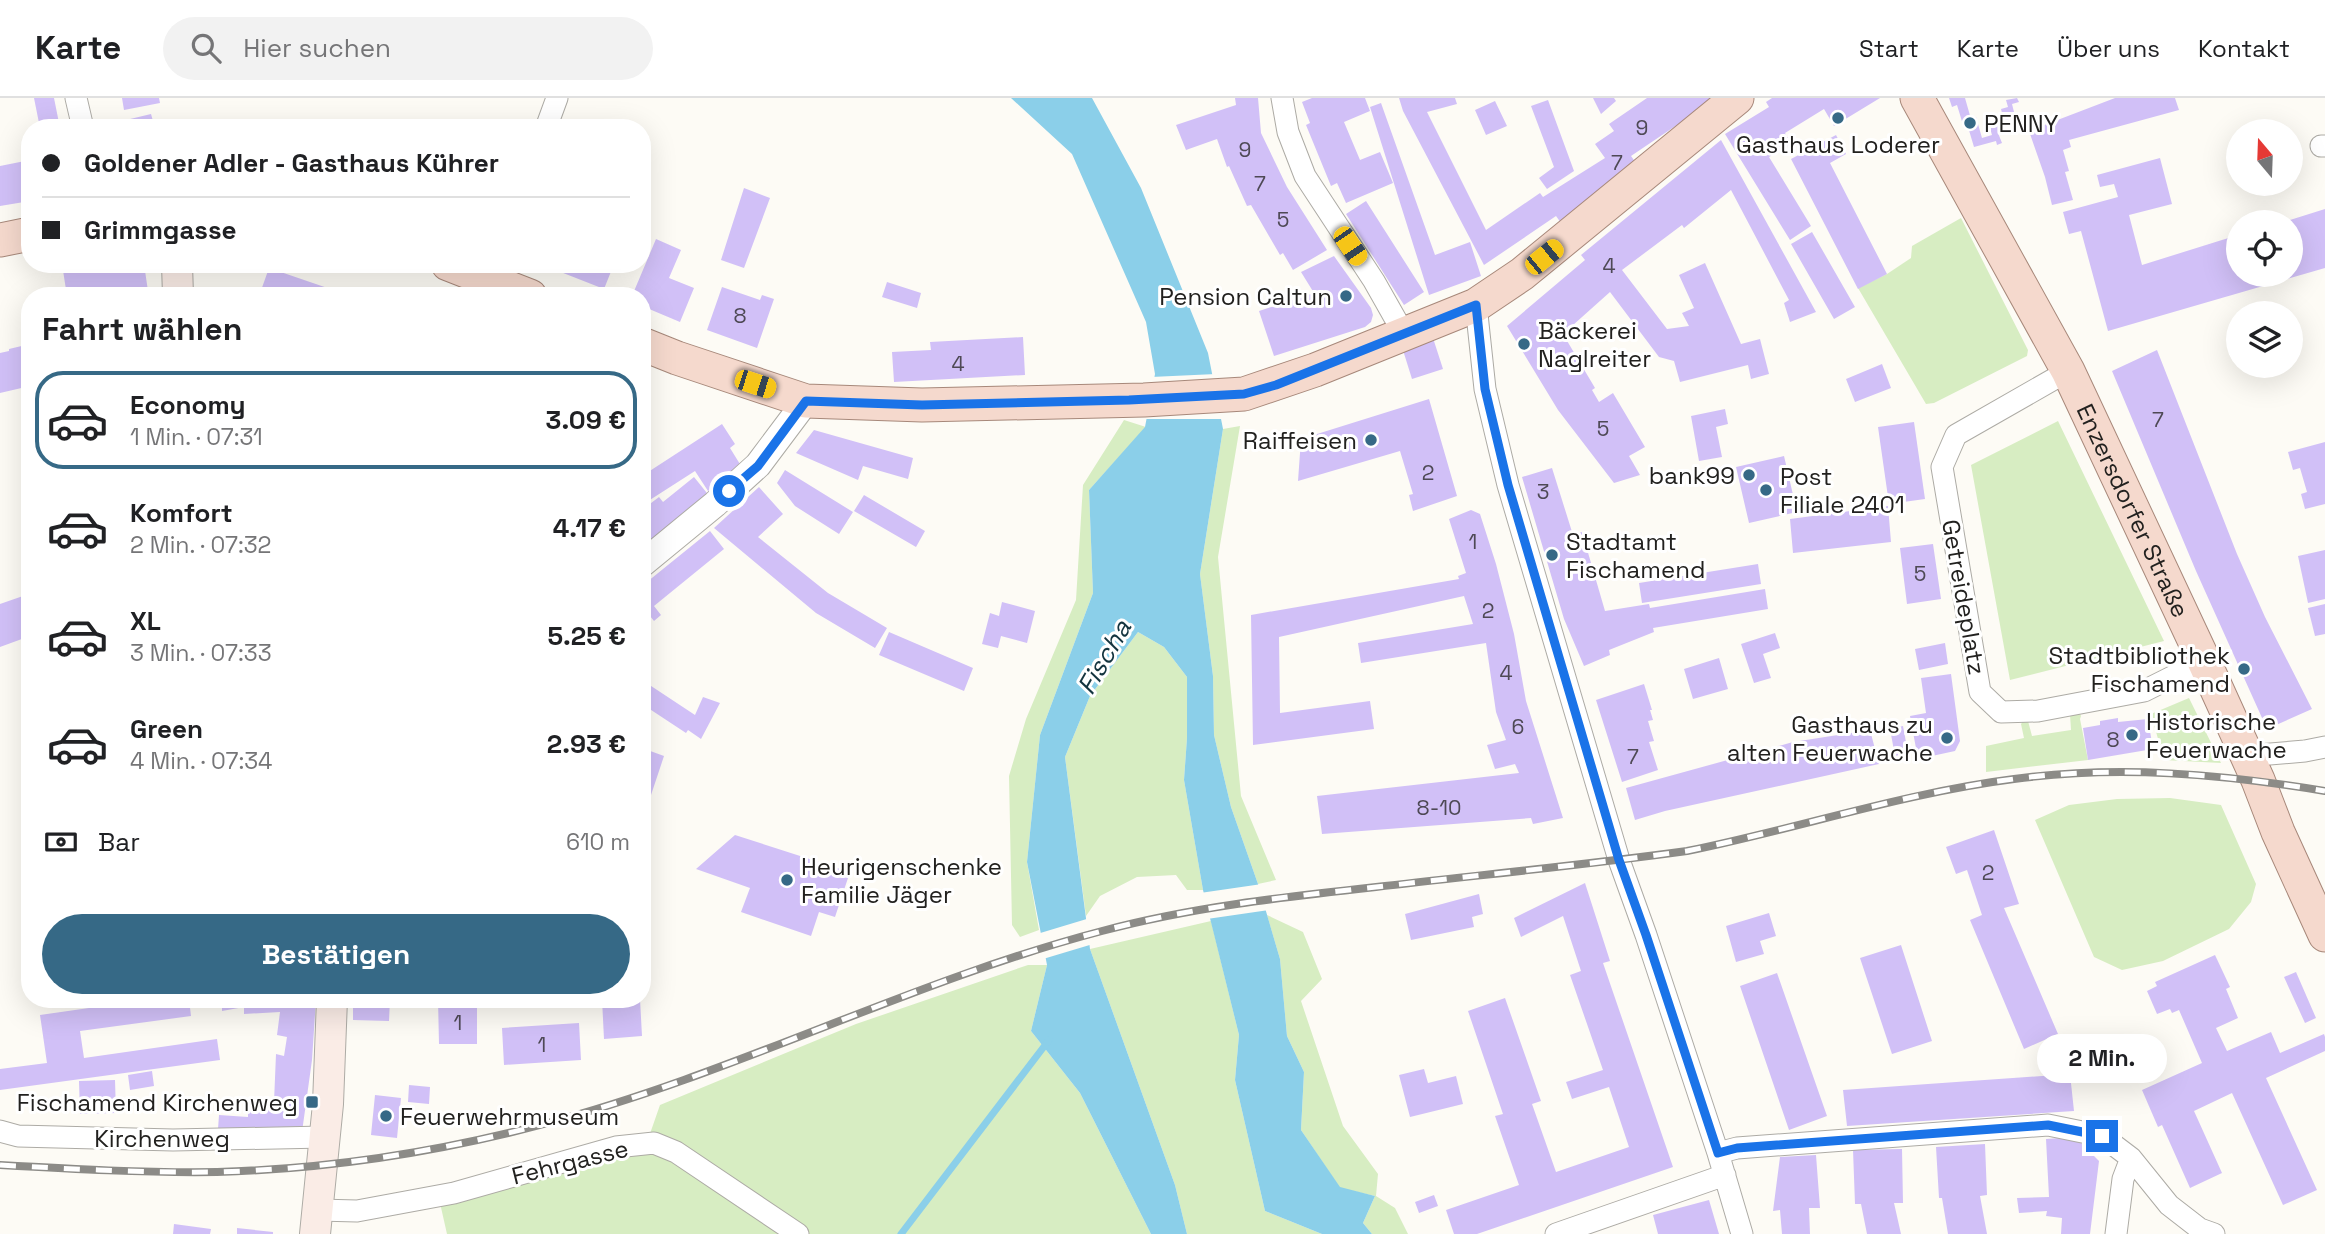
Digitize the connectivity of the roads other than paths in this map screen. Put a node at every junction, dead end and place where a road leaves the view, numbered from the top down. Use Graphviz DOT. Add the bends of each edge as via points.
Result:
graph roads {
  1 [pos="76,98"];
  2 [pos="557,98"];
  3 [pos="1282,98"];
  4 [pos="1737,98"];
  5 [pos="1917,98"];
  6 [pos="81,119"];
  7 [pos="549,119"];
  8 [pos="21,236"];
  9 [pos="0,240"];
  10 [pos="493,273"];
  11 [pos="516,287"];
  12 [pos="1476,305"];
  13 [pos="1404,334"];
  14 [pos="651,348"];
  15 [pos="2068,372"];
  16 [pos="806,401"];
  17 [pos="651,557"];
  18 [pos="2204,661"];
  19 [pos="2325,747"];
  20 [pos="2246,756"];
  21 [pos="2325,935"];
  22 [pos="331,1008"];
  23 [pos="0,1131"];
  24 [pos="324,1137"];
  25 [pos="1718,1153"];
  26 [pos="2131,1158"];
  27 [pos="1725,1175"];
  28 [pos="316,1222"];
  29 [pos="798,1234"];
  30 [pos="1556,1234"];
  31 [pos="1742,1234"];
  32 [pos="2116,1234"];
  33 [pos="2214,1234"];
  1 -- 6 [label="street"];
  2 -- 7 [label="street"];
  3 -- 13 [label="street" via="1288,132 1305,176"];
  4 -- 12 [label="main road" via="1522,274"];
  5 -- 15 [label="main road, Enzersdorfer Straße"];
  8 -- 9 [label="main road"];
  10 -- 11 [label="main road"];
  12 -- 13 [label="main road"];
  12 -- 25 [label="street" via="1485,389 1508,485 1619,860"];
  13 -- 16 [label="main road" via="1244,394 922,405"];
  14 -- 16 [label="main road"];
  15 -- 18 [label="main road, Enzersdorfer Straße"];
  15 -- 18 [label="street, Getreideplatz" via="1956,435 1941,467 1980,692 2001,712 2038,711 2144,691"];
  16 -- 17 [label="street" via="758,466"];
  18 -- 20 [label="main road, Enzersdorfer Straße"];
  19 -- 20 [label="street"];
  20 -- 21 [label="main road, Enzersdorfer Straße"];
  22 -- 24 [label="main road"];
  23 -- 24 [label="street, Kirchenweg" via="18,1136 160,1139"];
  24 -- 28 [label="main road"];
  25 -- 26 [label="street" via="2048,1125 2102,1136"];
  25 -- 27 [label="street"];
  26 -- 32 [label="street" via="2123,1179"];
  26 -- 33 [label="street" via="2169,1205"];
  27 -- 30 [label="street"];
  27 -- 31 [label="street"];
  28 -- 29 [label="street, Fehrgasse" via="454,1193 616,1147 654,1143 676,1152"];
}
